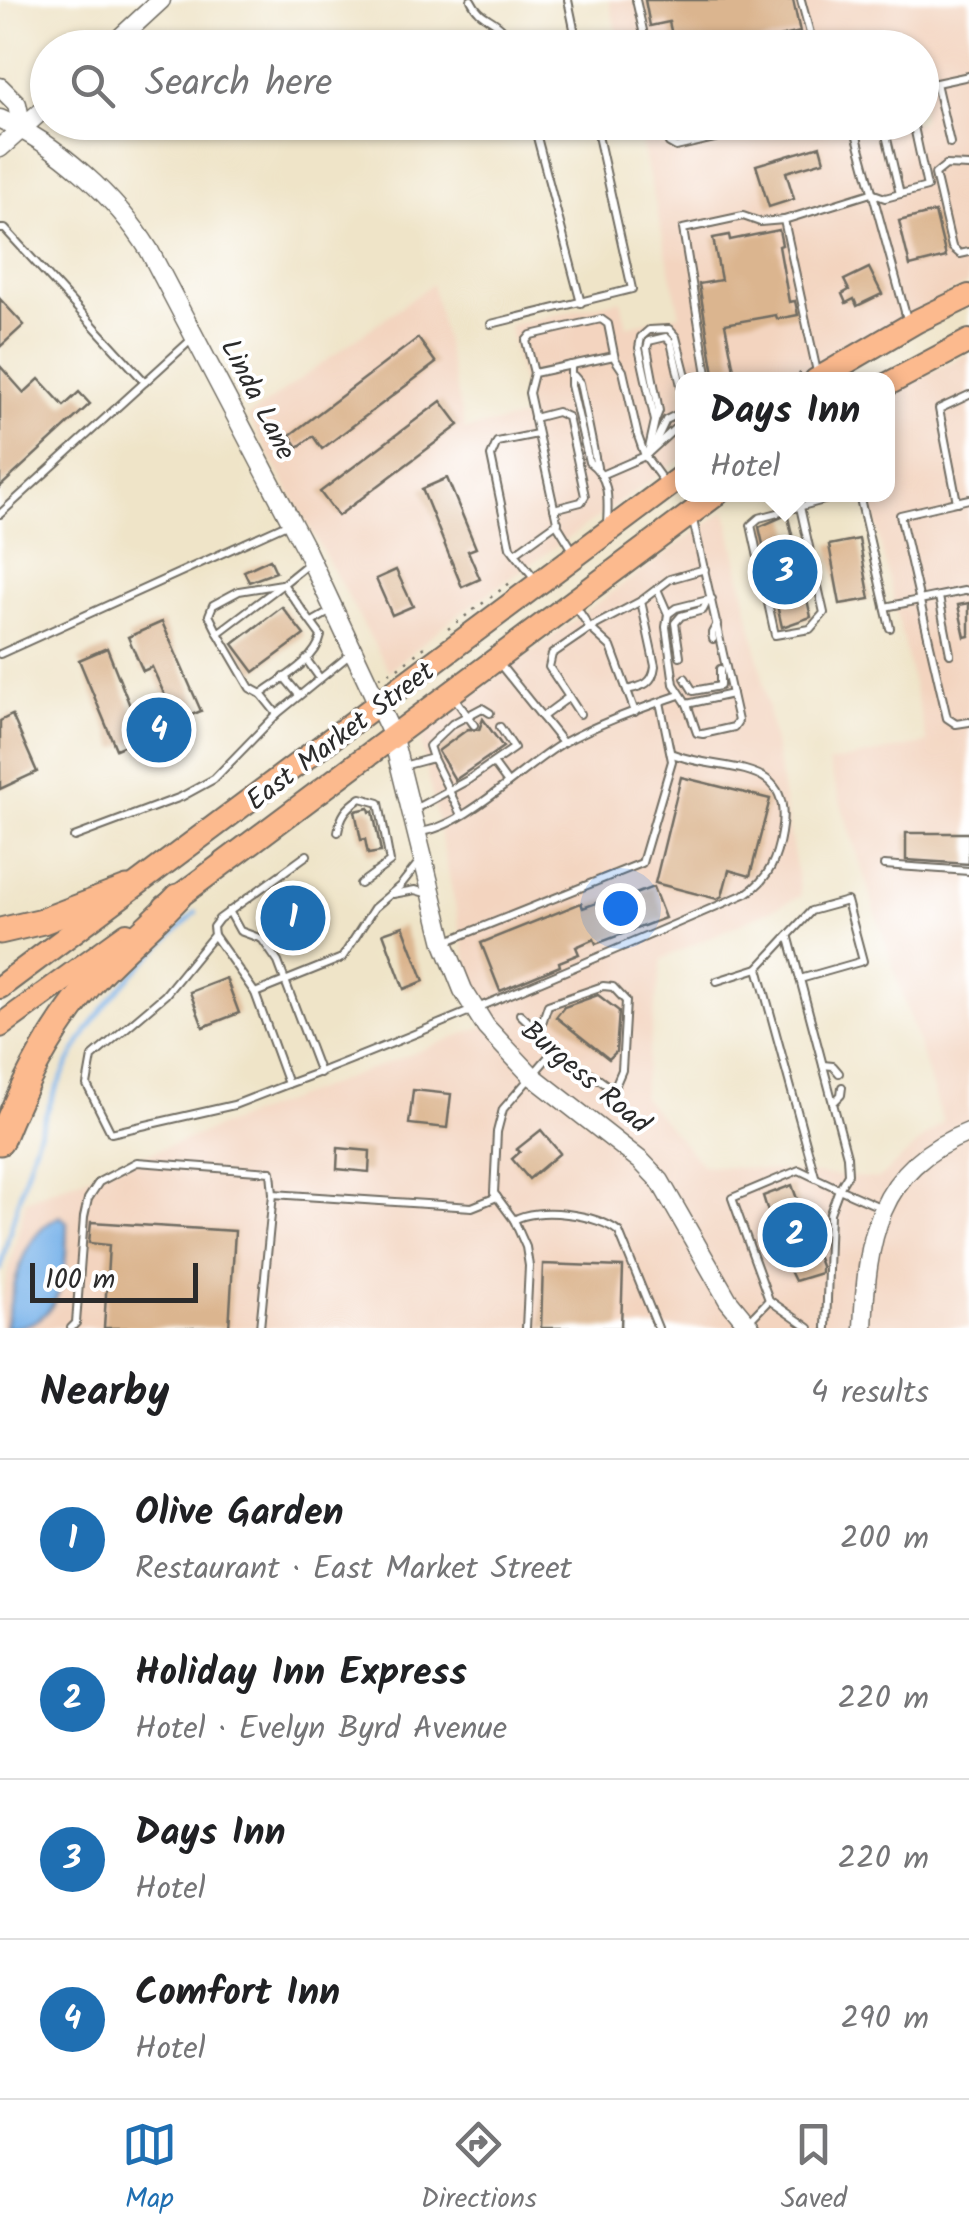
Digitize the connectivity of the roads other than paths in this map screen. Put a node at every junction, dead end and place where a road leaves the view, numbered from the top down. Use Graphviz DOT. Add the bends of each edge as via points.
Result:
graph roads {
  1 [pos="161,0"];
  2 [pos="471,0"];
  3 [pos="568,0"];
  4 [pos="636,0"];
  5 [pos="801,0"];
  6 [pos="129,30"];
  7 [pos="505,30"];
  8 [pos="574,30"];
  9 [pos="642,30"];
  10 [pos="809,30"];
  11 [pos="969,76"];
  12 [pos="939,82"];
  13 [pos="0,86"];
  14 [pos="939,96"];
  15 [pos="0,119"];
  16 [pos="30,121"];
  17 [pos="22,128"];
  18 [pos="30,134"];
  19 [pos="37,140"];
  20 [pos="539,140"];
  21 [pos="599,140"];
  22 [pos="668,140"];
  23 [pos="702,140"];
  24 [pos="858,140"];
  25 [pos="887,140"];
  26 [pos="917,140"];
  27 [pos="950,143"];
  28 [pos="0,148"];
  29 [pos="969,166"];
  30 [pos="871,193"];
  31 [pos="900,194"];
  32 [pos="784,220"];
  33 [pos="0,228"];
  34 [pos="969,252"];
  35 [pos="969,296"];
  36 [pos="580,303"];
  37 [pos="491,324"];
  38 [pos="909,326"];
  39 [pos="194,337"];
  40 [pos="969,341"];
  41 [pos="614,356"];
  42 [pos="571,365"];
  43 [pos="678,372"];
  44 [pos="685,372"];
  45 [pos="707,372"];
  46 [pos="812,372"];
  47 [pos="821,372"];
  48 [pos="534,373"];
  49 [pos="895,380"];
  50 [pos="145,382"];
  51 [pos="969,394"];
  52 [pos="675,416"];
  53 [pos="534,418"];
  54 [pos="655,421"];
  55 [pos="675,428"];
  56 [pos="536,434"];
  57 [pos="649,452"];
  58 [pos="599,472"];
  59 [pos="675,484"];
  60 [pos="675,497"];
  61 [pos="969,499"];
  62 [pos="675,502"];
  63 [pos="675,502"];
  64 [pos="685,502"];
  65 [pos="818,502"];
  66 [pos="861,502"];
  67 [pos="957,502"];
  68 [pos="800,507"];
  69 [pos="554,509"];
  70 [pos="0,514"];
  71 [pos="290,522"];
  72 [pos="558,522"];
  73 [pos="606,533"];
  74 [pos="515,553"];
  75 [pos="576,555"];
  76 [pos="311,562"];
  77 [pos="626,562"];
  78 [pos="705,569"];
  79 [pos="529,579"];
  80 [pos="284,584"];
  81 [pos="657,589"];
  82 [pos="969,590"];
  83 [pos="939,597"];
  84 [pos="709,600"];
  85 [pos="572,601"];
  86 [pos="641,601"];
  87 [pos="920,602"];
  88 [pos="885,607"];
  89 [pos="334,610"];
  90 [pos="668,614"];
  91 [pos="312,622"];
  92 [pos="717,624"];
  93 [pos="590,628"];
  94 [pos="890,628"];
  95 [pos="218,632"];
  96 [pos="713,639"];
  97 [pos="354,651"];
  98 [pos="0,654"];
  99 [pos="950,654"];
  100 [pos="680,656"];
  101 [pos="306,659"];
  102 [pos="496,659"];
  103 [pos="720,670"];
  104 [pos="284,677"];
  105 [pos="319,677"];
  106 [pos="686,678"];
  107 [pos="627,690"];
  108 [pos="450,692"];
  109 [pos="261,694"];
  110 [pos="732,694"];
  111 [pos="298,695"];
  112 [pos="679,696"];
  113 [pos="569,697"];
  114 [pos="660,702"];
  115 [pos="378,703"];
  116 [pos="687,704"];
  117 [pos="429,707"];
  118 [pos="635,712"];
  119 [pos="490,713"];
  120 [pos="277,714"];
  121 [pos="466,714"];
  122 [pos="580,714"];
  123 [pos="542,716"];
  124 [pos="969,722"];
  125 [pos="452,724"];
  126 [pos="474,725"];
  127 [pos="500,728"];
  128 [pos="392,734"];
  129 [pos="441,734"];
  130 [pos="460,735"];
  131 [pos="563,744"];
  132 [pos="445,746"];
  133 [pos="673,754"];
  134 [pos="433,758"];
  135 [pos="496,758"];
  136 [pos="402,766"];
  137 [pos="506,782"];
  138 [pos="450,791"];
  139 [pos="412,810"];
  140 [pos="462,816"];
  141 [pos="338,832"];
  142 [pos="417,832"];
  143 [pos="74,837"];
  144 [pos="307,855"];
  145 [pos="423,856"];
  146 [pos="884,865"];
  147 [pos="969,872"];
  148 [pos="360,884"];
  149 [pos="127,889"];
  150 [pos="391,894"];
  151 [pos="432,896"];
  152 [pos="178,897"];
  153 [pos="229,911"];
  154 [pos="0,931"];
  155 [pos="214,935"];
  156 [pos="788,938"];
  157 [pos="444,943"];
  158 [pos="758,968"];
  159 [pos="800,979"];
  160 [pos="286,981"];
  161 [pos="717,982"];
  162 [pos="0,987"];
  163 [pos="255,994"];
  164 [pos="474,1008"];
  165 [pos="520,1014"];
  166 [pos="0,1026"];
  167 [pos="539,1032"];
  168 [pos="556,1048"];
  169 [pos="822,1065"];
  170 [pos="320,1072"];
  171 [pos="838,1073"];
  172 [pos="531,1075"];
  173 [pos="288,1084"];
  174 [pos="842,1086"];
  175 [pos="833,1103"];
  176 [pos="969,1132"];
  177 [pos="0,1142"];
  178 [pos="815,1178"];
  179 [pos="840,1189"];
  180 [pos="273,1194"];
  181 [pos="496,1197"];
  182 [pos="883,1208"];
  183 [pos="514,1220"];
  184 [pos="769,1300"];
  185 [pos="749,1326"];
  186 [pos="70,1328"];
  187 [pos="260,1328"];
  188 [pos="526,1328"];
  189 [pos="658,1328"];
  190 [pos="809,1328"];
  191 [pos="826,1328"];
  192 [pos="863,1328"];
  1 -- 6 [label="street"];
  2 -- 7 [label="lane"];
  3 -- 8 [label="lane"];
  4 -- 9 [label="lane"];
  5 -- 10 [label="lane"];
  11 -- 12 [label="lane"];
  13 -- 17 [label="street, Linda Lane" via="18,104"];
  14 -- 27 [label="lane"];
  15 -- 17 [label="street, Linda Lane"];
  16 -- 17 [label="street"];
  17 -- 18 [label="street, Linda Lane"];
  17 -- 28 [label="street"];
  19 -- 39 [label="street, Linda Lane" via="132,225"];
  20 -- 36 [label="lane"];
  21 -- 36 [label="lane" via="632,289"];
  22 -- 23 [label="lane" via="674,146"];
  24 -- 30 [label="lane"];
  25 -- 31 [label="lane"];
  26 -- 31 [label="lane" via="928,187"];
  29 -- 34 [label="lane" via="946,165 935,174 952,247"];
  30 -- 31 [label="lane"];
  30 -- 32 [label="lane"];
  30 -- 38 [label="lane"];
  32 -- 45 [label="lane" via="744,216 682,229"];
  32 -- 46 [label="lane"];
  33 -- 50 [label="lane"];
  35 -- 38 [label="highway"];
  36 -- 37 [label="lane"];
  38 -- 47 [label="highway"];
  39 -- 50 [label="lane"];
  39 -- 71 [label="street, Linda Lane"];
  40 -- 49 [label="highway"];
  41 -- 42 [label="lane"];
  41 -- 48 [label="lane" via="608,324 601,320 531,334 526,341"];
  41 -- 57 [label="lane"];
  42 -- 48 [label="lane"];
  42 -- 58 [label="lane" via="589,462"];
  43 -- 54 [label="lane" via="671,342 649,340"];
  44 -- 54 [label="lane" via="669,329 641,336"];
  48 -- 53 [label="lane"];
  50 -- 70 [label="lane"];
  51 -- 67 [label="lane" via="940,409"];
  52 -- 57 [label="lane"];
  53 -- 56 [label="lane"];
  53 -- 69 [label="lane" via="558,412 568,418 586,496"];
  54 -- 57 [label="lane"];
  55 -- 57 [label="lane"];
  56 -- 69 [label="lane"];
  56 -- 74 [label="lane" via="497,442 492,456"];
  57 -- 58 [label="lane"];
  57 -- 59 [label="lane"];
  58 -- 73 [label="lane" via="608,492"];
  60 -- 73 [label="highway, East Market Street"];
  61 -- 67 [label="lane"];
  62 -- 77 [label="highway" via="633,542"];
  63 -- 77 [label="highway, East Market Street"];
  64 -- 78 [label="lane"];
  65 -- 68 [label="lane"];
  66 -- 88 [label="lane"];
  67 -- 87 [label="lane" via="900,514"];
  68 -- 68 [label="lane" via="824,613 810,628 775,635 751,525"];
  69 -- 72 [label="lane"];
  71 -- 76 [label="street, Linda Lane"];
  71 -- 98 [label="lane"];
  72 -- 74 [label="lane"];
  72 -- 75 [label="lane"];
  73 -- 75 [label="highway, East Market Street"];
  74 -- 79 [label="lane"];
  75 -- 79 [label="highway, East Market Street"];
  76 -- 80 [label="lane"];
  76 -- 89 [label="street, Linda Lane"];
  77 -- 85 [label="highway, East Market Street"];
  78 -- 81 [label="lane"];
  78 -- 84 [label="lane"];
  79 -- 115 [label="highway, East Market Street"];
  80 -- 91 [label="lane"];
  80 -- 95 [label="lane"];
  80 -- 95 [label="lane" via="239,591 213,605 209,616"];
  81 -- 86 [label="lane"];
  81 -- 90 [label="lane"];
  82 -- 83 [label="lane"];
  83 -- 87 [label="lane"];
  83 -- 99 [label="lane"];
  84 -- 90 [label="lane"];
  84 -- 92 [label="lane"];
  84 -- 100 [label="lane" via="675,623"];
  85 -- 93 [label="lane"];
  85 -- 102 [label="highway, East Market Street"];
  86 -- 93 [label="lane"];
  86 -- 107 [label="lane" via="654,676"];
  87 -- 88 [label="lane"];
  87 -- 124 [label="lane" via="947,718"];
  88 -- 94 [label="lane"];
  89 -- 91 [label="lane"];
  89 -- 97 [label="street, Linda Lane"];
  90 -- 112 [label="lane"];
  91 -- 101 [label="lane" via="321,636"];
  92 -- 96 [label="lane"];
  92 -- 110 [label="lane"];
  93 -- 107 [label="lane" via="611,647"];
  93 -- 113 [label="lane" via="552,654 549,668"];
  95 -- 109 [label="lane" via="250,688"];
  97 -- 105 [label="lane"];
  97 -- 115 [label="street, Linda Lane"];
  101 -- 104 [label="lane"];
  101 -- 105 [label="lane"];
  102 -- 108 [label="highway, East Market Street"];
  102 -- 123 [label="lane"];
  103 -- 106 [label="lane" via="720,686 710,690 693,691"];
  104 -- 109 [label="lane"];
  104 -- 111 [label="lane"];
  105 -- 111 [label="lane"];
  107 -- 118 [label="lane"];
  108 -- 117 [label="highway, East Market Street"];
  108 -- 121 [label="lane"];
  109 -- 120 [label="lane"];
  110 -- 116 [label="lane"];
  110 -- 116 [label="lane" via="738,722 703,734"];
  111 -- 120 [label="lane"];
  112 -- 114 [label="lane"];
  112 -- 116 [label="lane"];
  113 -- 122 [label="lane"];
  113 -- 123 [label="lane"];
  114 -- 118 [label="lane"];
  114 -- 133 [label="lane"];
  115 -- 128 [label="street, Linda Lane"];
  115 -- 149 [label="highway, East Market Street"];
  117 -- 128 [label="highway, East Market Street"];
  117 -- 129 [label="lane"];
  118 -- 131 [label="lane"];
  119 -- 121 [label="lane" via="482,708"];
  120 -- 143 [label="lane" via="206,784"];
  121 -- 125 [label="lane"];
  121 -- 126 [label="lane"];
  123 -- 131 [label="lane"];
  125 -- 129 [label="lane"];
  125 -- 130 [label="lane"];
  127 -- 135 [label="lane" via="514,748"];
  128 -- 136 [label="street, Burgess Road"];
  128 -- 152 [label="highway, East Market Street"];
  129 -- 132 [label="lane"];
  129 -- 134 [label="lane" via="429,746"];
  131 -- 137 [label="lane"];
  133 -- 157 [label="lane" via="638,866"];
  133 -- 164 [label="lane" via="757,772 775,785 782,826 764,878 747,893"];
  134 -- 136 [label="lane"];
  134 -- 138 [label="lane"];
  135 -- 137 [label="lane"];
  135 -- 138 [label="lane"];
  136 -- 139 [label="street, Burgess Road"];
  137 -- 140 [label="lane"];
  138 -- 139 [label="lane"];
  138 -- 140 [label="lane"];
  139 -- 142 [label="street, Burgess Road"];
  140 -- 142 [label="lane"];
  141 -- 148 [label="lane" via="354,803 380,803 390,862"];
  142 -- 145 [label="street, Burgess Road"];
  144 -- 153 [label="lane"];
  145 -- 150 [label="lane"];
  145 -- 151 [label="street, Burgess Road"];
  146 -- 147 [label="lane"];
  149 -- 154 [label="highway"];
  149 -- 162 [label="highway, East Market Street"];
  150 -- 151 [label="lane" via="415,890"];
  150 -- 160 [label="lane" via="342,958"];
  151 -- 157 [label="street, Burgess Road"];
  152 -- 166 [label="highway, East Market Street"];
  152 -- 177 [label="highway" via="67,1014 22,1088"];
  153 -- 155 [label="lane" via="213,927"];
  153 -- 160 [label="lane" via="240,930 262,940"];
  155 -- 163 [label="lane"];
  155 -- 173 [label="lane" via="165,995 92,1057 87,1085 112,1134 234,1105"];
  156 -- 158 [label="lane"];
  156 -- 159 [label="lane"];
  156 -- 159 [label="lane" via="811,911 847,900 864,961"];
  157 -- 164 [label="street, Burgess Road"];
  158 -- 161 [label="lane"];
  158 -- 178 [label="lane"];
  159 -- 169 [label="lane"];
  160 -- 163 [label="lane"];
  160 -- 170 [label="lane"];
  163 -- 173 [label="lane"];
  164 -- 170 [label="lane"];
  164 -- 172 [label="street, Burgess Road"];
  165 -- 167 [label="lane"];
  167 -- 168 [label="lane"];
  167 -- 168 [label="lane" via="548,1005 603,986 626,1001 616,1084 608,1086"];
  168 -- 172 [label="lane"];
  169 -- 171 [label="lane"];
  169 -- 175 [label="lane"];
  170 -- 173 [label="lane"];
  172 -- 181 [label="lane" via="503,1109 496,1132"];
  172 -- 185 [label="street, Burgess Road" via="660,1181"];
  174 -- 175 [label="lane"];
  175 -- 179 [label="lane" via="847,1156"];
  176 -- 182 [label="street" via="922,1160"];
  178 -- 179 [label="lane"];
  178 -- 184 [label="lane" via="799,1170 732,1198"];
  179 -- 182 [label="lane"];
  179 -- 191 [label="lane" via="830,1213"];
  180 -- 181 [label="lane" via="472,1207"];
  180 -- 186 [label="lane" via="271,1172 138,1162 99,1182 84,1217 76,1324"];
  180 -- 187 [label="lane"];
  181 -- 183 [label="lane"];
  182 -- 192 [label="street" via="866,1262"];
  183 -- 188 [label="lane" via="529,1266"];
  183 -- 189 [label="lane" via="526,1212 608,1222 619,1232"];
  184 -- 185 [label="lane"];
  184 -- 190 [label="lane"];
}
